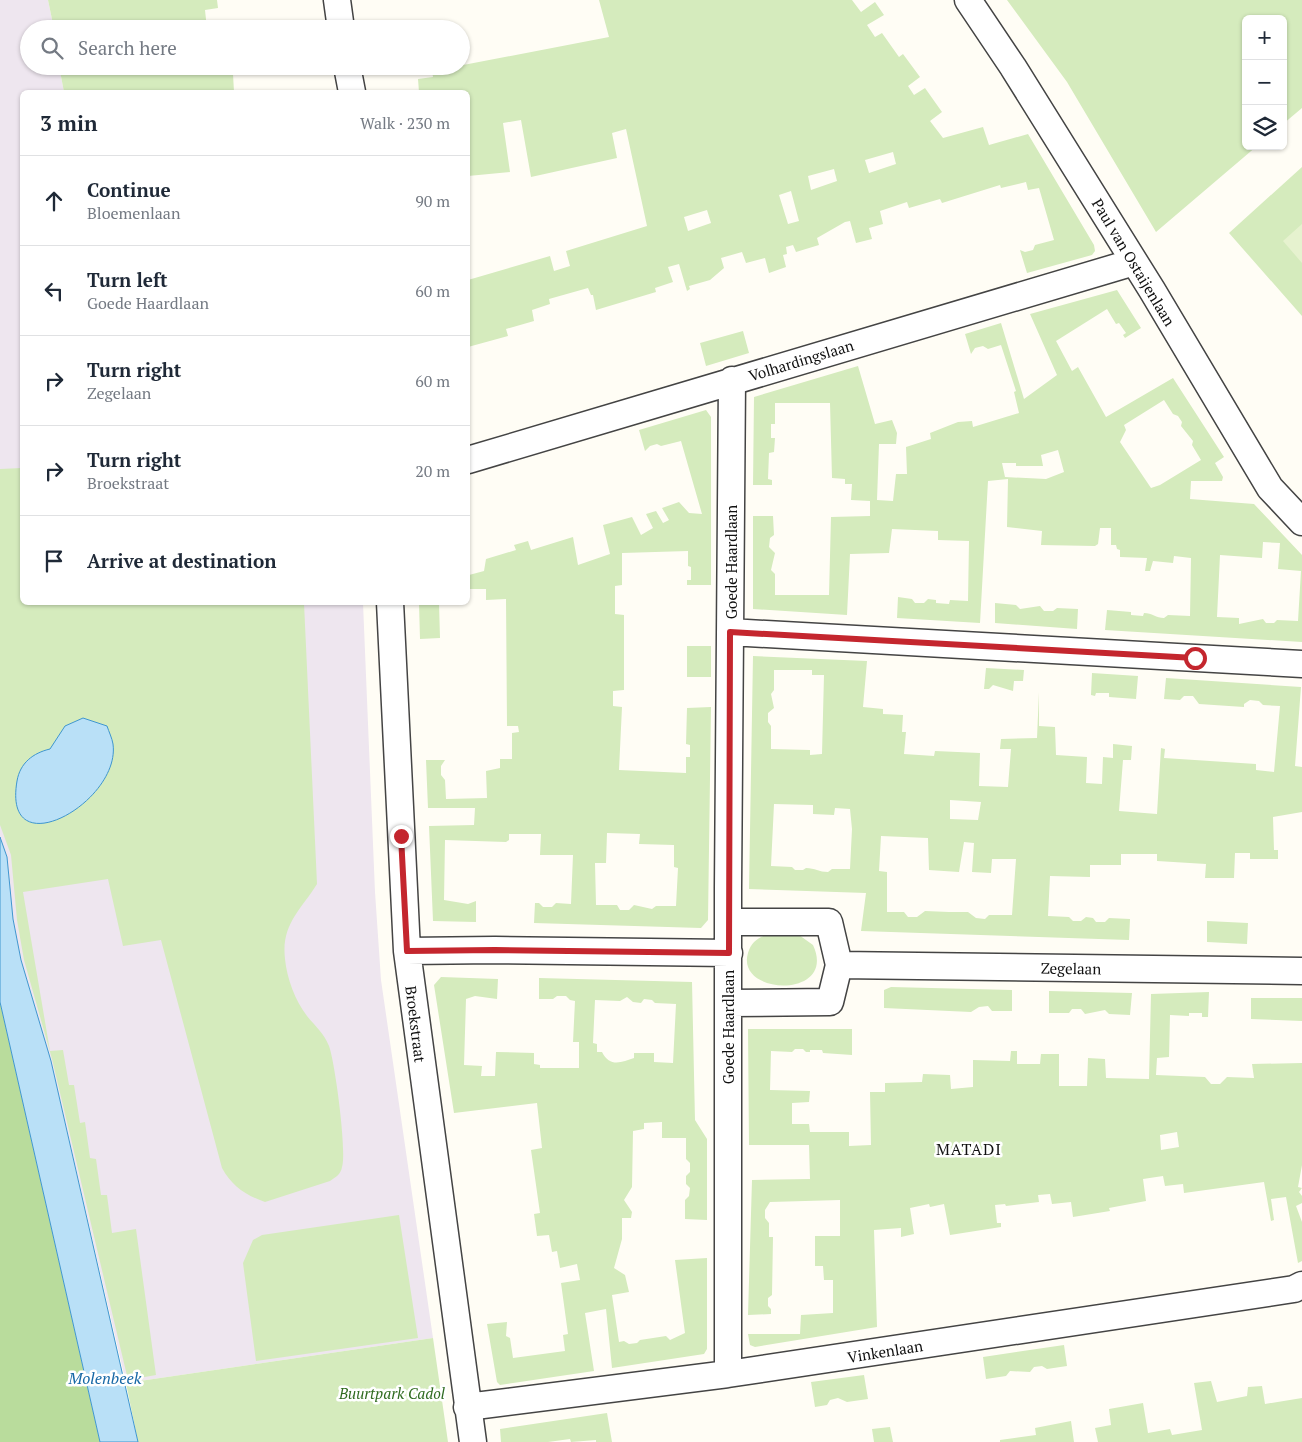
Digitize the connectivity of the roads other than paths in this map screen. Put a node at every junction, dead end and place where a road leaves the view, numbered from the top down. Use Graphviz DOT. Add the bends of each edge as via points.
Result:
graph roads {
  1 [pos="336,0"];
  2 [pos="968,0"];
  3 [pos="339,20"];
  4 [pos="349,75"];
  5 [pos="352,90"];
  6 [pos="1134,262"];
  7 [pos="732,380"];
  8 [pos="470,459"];
  9 [pos="1302,522"];
  10 [pos="390,605"];
  11 [pos="730,632"];
  12 [pos="1302,664"];
  13 [pos="728,922"];
  14 [pos="407,951"];
  15 [pos="729,953"];
  16 [pos="839,965"];
  17 [pos="1302,971"];
  18 [pos="728,1003"];
  19 [pos="1302,1285"];
  20 [pos="728,1374"];
  21 [pos="467,1406"];
  22 [pos="473,1442"];
  1 -- 3 [label="street"];
  2 -- 6 [label="street, Paul van Ostaijenlaan"];
  4 -- 5 [label="street"];
  6 -- 7 [label="street, Volhardingslaan"];
  6 -- 9 [label="street, Paul van Ostaijenlaan" via="1270,488"];
  7 -- 8 [label="street, Volhardingslaan"];
  7 -- 11 [label="street, Goede Haardlaan"];
  10 -- 14 [label="street, Broekstraat"];
  11 -- 12 [label="street"];
  11 -- 13 [label="street, Goede Haardlaan"];
  13 -- 15 [label="street, Goede Haardlaan"];
  13 -- 16 [label="street" via="830,922"];
  14 -- 15 [label="street"];
  14 -- 21 [label="street, Broekstraat"];
  15 -- 18 [label="street, Goede Haardlaan"];
  16 -- 17 [label="street, Zegelaan"];
  16 -- 18 [label="street" via="830,1002"];
  18 -- 20 [label="street, Goede Haardlaan"];
  19 -- 20 [label="street, Vinkenlaan" via="1294,1289"];
  20 -- 21 [label="street, Vinkenlaan"];
  21 -- 22 [label="street, Broekstraat"];
}
